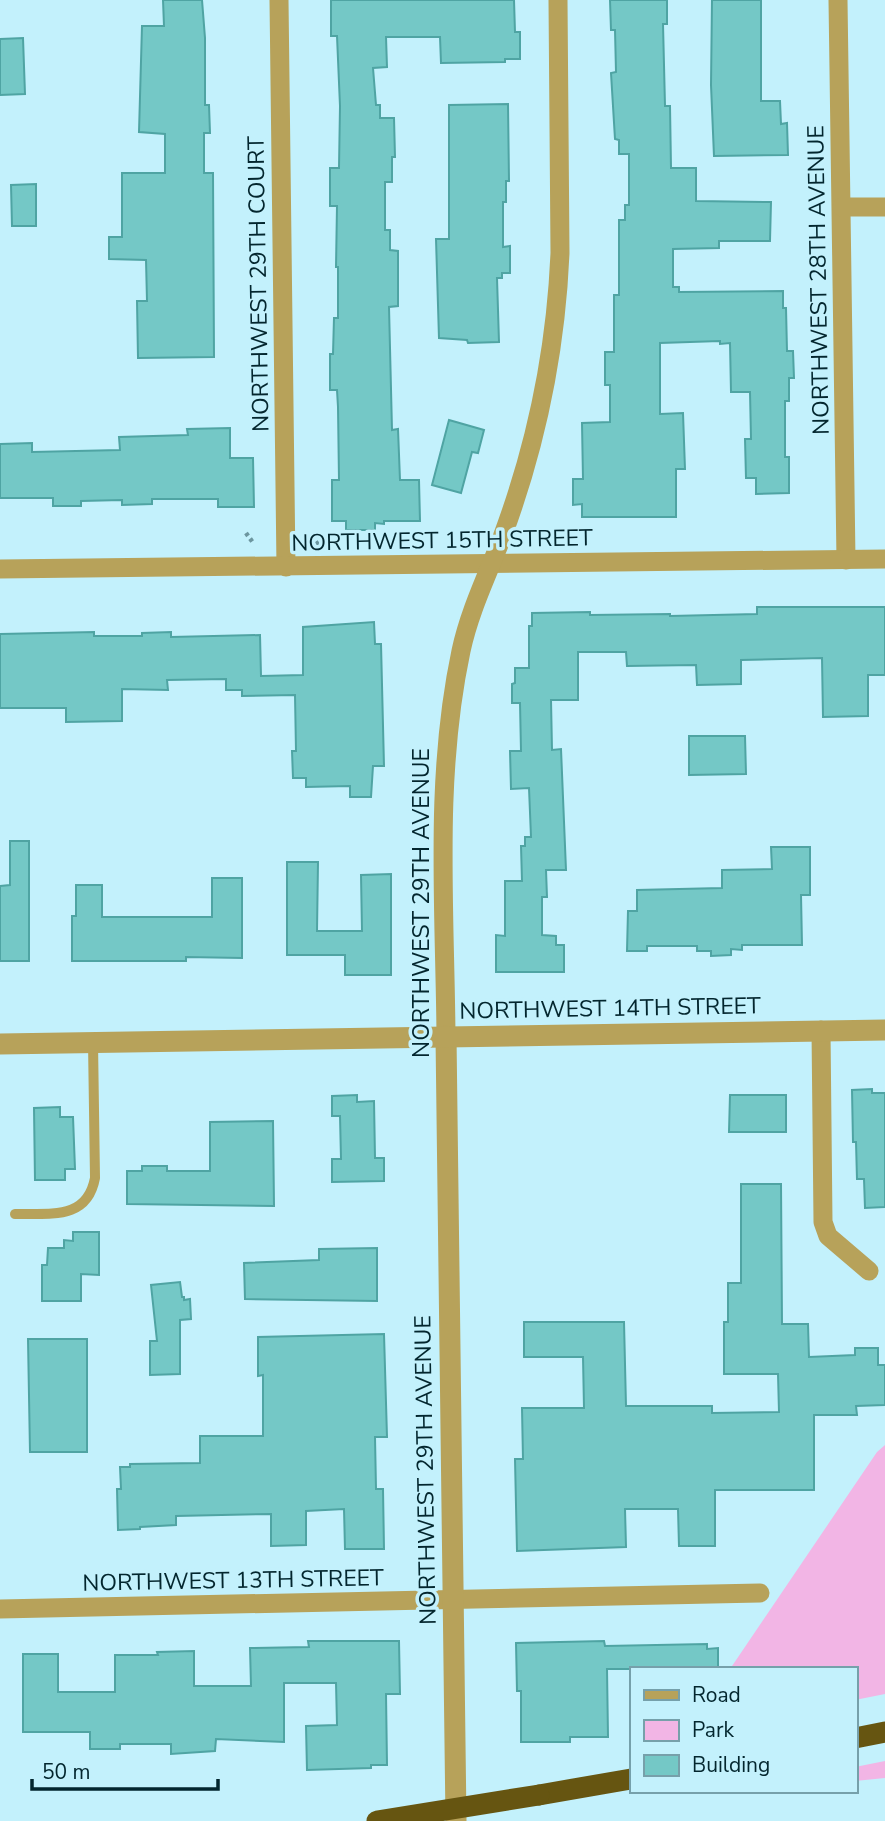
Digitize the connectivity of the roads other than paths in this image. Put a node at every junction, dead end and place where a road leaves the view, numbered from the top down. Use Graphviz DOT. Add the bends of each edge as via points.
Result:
graph roads {
  1 [pos="279,0"];
  2 [pos="558,0"];
  3 [pos="838,0"];
  4 [pos="842,207"];
  5 [pos="885,207"];
  6 [pos="885,559"];
  7 [pos="846,560"];
  8 [pos="491,563"];
  9 [pos="286,567"];
  10 [pos="0,569"];
  11 [pos="885,1030"];
  12 [pos="821,1031"];
  13 [pos="446,1036"];
  14 [pos="93,1042"];
  15 [pos="0,1044"];
  16 [pos="15,1214"];
  17 [pos="869,1271"];
  18 [pos="760,1593"];
  19 [pos="453,1600"];
  20 [pos="0,1609"];
  21 [pos="885,1732"];
  22 [pos="857,1738"];
  23 [pos="630,1779"];
  24 [pos="377,1821"];
  25 [pos="456,1821"];
  1 -- 9 [label="street, NORTHWEST 29TH COURT"];
  2 -- 8 [label="street, NORTHWEST 29TH AVENUE" via="558,299 538,418"];
  3 -- 4 [label="street, NORTHWEST 28TH AVENUE"];
  4 -- 5 [label="street"];
  4 -- 7 [label="street, NORTHWEST 28TH AVENUE"];
  6 -- 7 [label="street, NORTHWEST 15TH STREET"];
  7 -- 8 [label="street, NORTHWEST 15TH STREET"];
  8 -- 9 [label="street, NORTHWEST 15TH STREET"];
  8 -- 13 [label="street, NORTHWEST 29TH AVENUE" via="466,631 449,724 442,830"];
  9 -- 10 [label="street, NORTHWEST 15TH STREET"];
  11 -- 12 [label="street, NORTHWEST 14TH STREET"];
  12 -- 13 [label="street, NORTHWEST 14TH STREET"];
  12 -- 17 [label="street" via="823,1222 828,1236"];
  13 -- 14 [label="street, NORTHWEST 14TH STREET"];
  13 -- 19 [label="street, NORTHWEST 29TH AVENUE"];
  14 -- 15 [label="street, NORTHWEST 14TH STREET"];
  14 -- 16 [label="lane" via="95,1178 89,1198 71,1211"];
  18 -- 19 [label="street, NORTHWEST 13TH STREET"];
  19 -- 20 [label="street, NORTHWEST 13TH STREET"];
  19 -- 25 [label="street, NORTHWEST 29TH AVENUE"];
  21 -- 22 [label="highway"];
  23 -- 24 [label="highway, bridge"];
}
